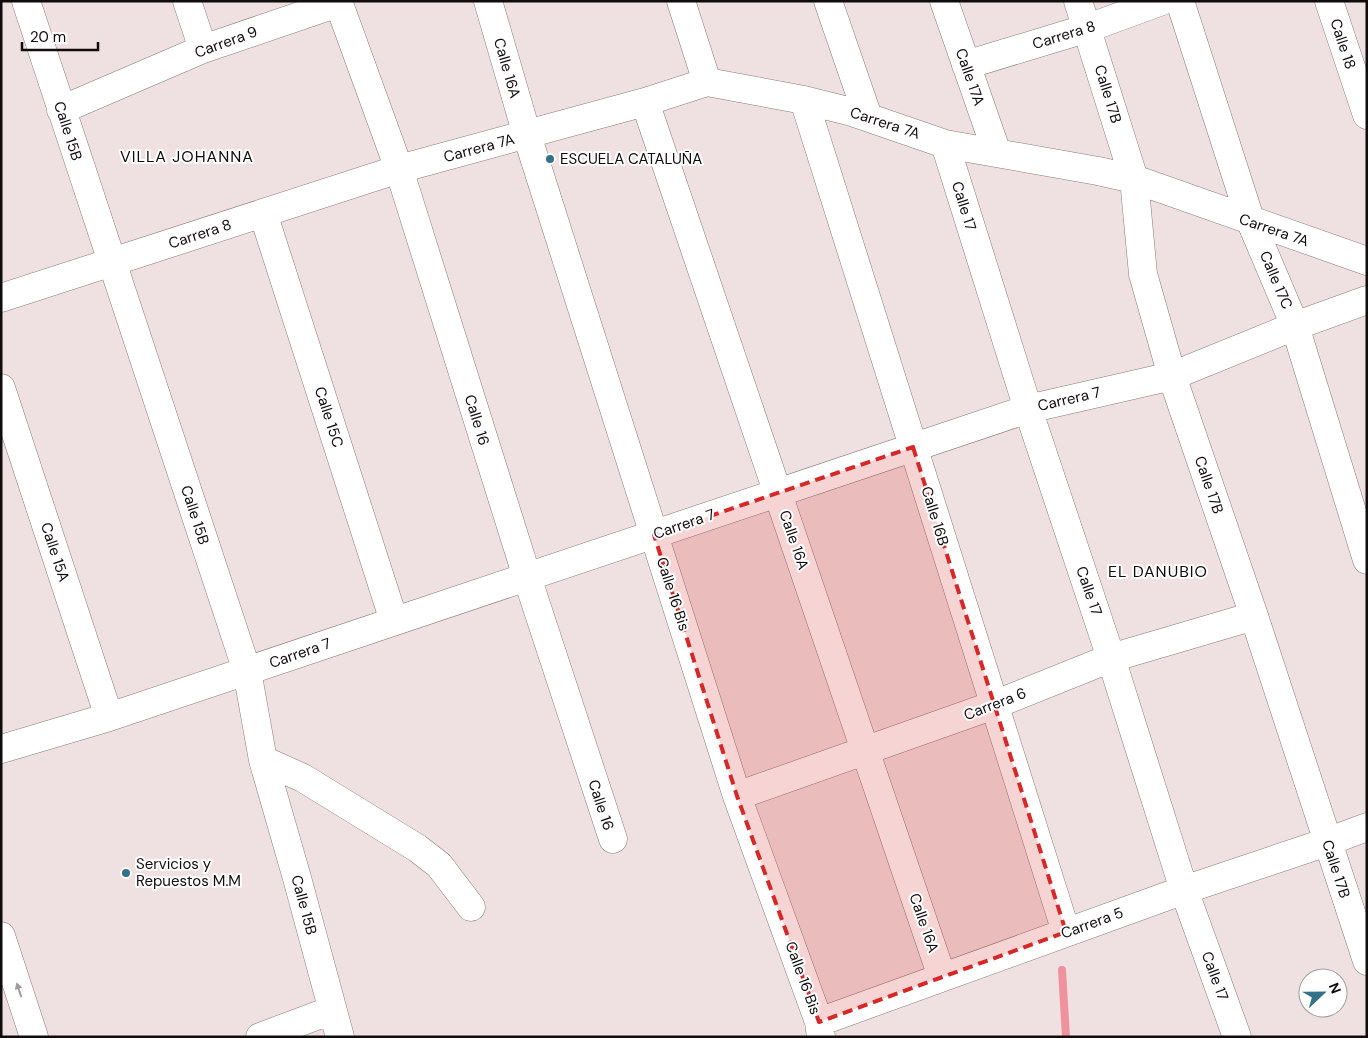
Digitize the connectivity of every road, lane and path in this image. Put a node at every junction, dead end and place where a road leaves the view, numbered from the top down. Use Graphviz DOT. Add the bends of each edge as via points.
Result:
graph roads {
  1 [pos="26,1"];
  2 [pos="187,1"];
  3 [pos="488,1"];
  4 [pos="681,1"];
  5 [pos="828,1"];
  6 [pos="944,1"];
  7 [pos="1078,1"];
  8 [pos="1162,1"];
  9 [pos="1180,1"];
  10 [pos="1329,1"];
  11 [pos="338,2"];
  12 [pos="1088,28"];
  13 [pos="203,49"];
  14 [pos="966,65"];
  15 [pos="707,82"];
  16 [pos="804,100"];
  17 [pos="645,102"];
  18 [pos="61,110"];
  19 [pos="1367,115"];
  20 [pos="868,117"];
  21 [pos="527,135"];
  22 [pos="944,144"];
  23 [pos="997,152"];
  24 [pos="399,170"];
  25 [pos="1134,179"];
  26 [pos="263,213"];
  27 [pos="1250,222"];
  28 [pos="112,262"];
  29 [pos="1367,262"];
  30 [pos="1,298"];
  31 [pos="1367,300"];
  32 [pos="1295,326"];
  33 [pos="1172,376"];
  34 [pos="1,388"];
  35 [pos="1028,409"];
  36 [pos="914,447"];
  37 [pos="778,493"];
  38 [pos="654,535"];
  39 [pos="1367,560"];
  40 [pos="527,577"];
  41 [pos="1254,616"];
  42 [pos="394,621"];
  43 [pos="1111,658"];
  44 [pos="247,671"];
  45 [pos="994,705"];
  46 [pos="109,717"];
  47 [pos="1,749"];
  48 [pos="866,751"];
  49 [pos="263,760"];
  50 [pos="737,796"];
  51 [pos="1367,827"];
  52 [pos="613,839"];
  53 [pos="1327,842"];
  54 [pos="1184,890"];
  55 [pos="471,907"];
  56 [pos="1066,932"];
  57 [pos="1,936"];
  58 [pos="1367,961"];
  59 [pos="942,977"];
  60 [pos="332,1010"];
  61 [pos="820,1030"];
  62 [pos="34,1037"];
  63 [pos="260,1037"];
  64 [pos="340,1037"];
  65 [pos="1237,1037"];
  1 -- 18 [label="street, Calle 15B"];
  2 -- 13 [label="street"];
  3 -- 21 [label="street, Calle 16A"];
  4 -- 15 [label="street"];
  5 -- 20 [label="street"];
  6 -- 14 [label="street, Calle 17A"];
  7 -- 12 [label="street, Calle 17B"];
  8 -- 12 [label="street, Carrera 8"];
  9 -- 27 [label="street, Calle 17C"];
  10 -- 19 [label="street, Calle 18"];
  11 -- 13 [label="street, Carrera 9"];
  11 -- 24 [label="street, Calle 16"];
  12 -- 14 [label="street, Carrera 8"];
  12 -- 25 [label="street, Calle 17B"];
  13 -- 18 [label="street, Carrera 9"];
  14 -- 23 [label="street, Calle 17A"];
  15 -- 16 [label="street, Carrera 7A"];
  15 -- 17 [label="street, Carrera 7A"];
  16 -- 20 [label="street, Carrera 7A"];
  16 -- 36 [label="street, Calle 16B"];
  17 -- 21 [label="street, Carrera 7A"];
  17 -- 37 [label="street, Calle 16A"];
  18 -- 28 [label="street, Calle 15B"];
  20 -- 22 [label="street, Carrera 7A"];
  21 -- 24 [label="street, Carrera 7A"];
  21 -- 38 [label="street, Calle 16 Bis"];
  22 -- 23 [label="street, Carrera 7A"];
  22 -- 35 [label="street, Calle 17"];
  23 -- 25 [label="street, Carrera 7A"];
  24 -- 26 [label="street, Carrera 8"];
  24 -- 40 [label="street, Calle 16"];
  25 -- 27 [label="street, Carrera 7A"];
  25 -- 33 [label="street, Calle 17B" via="1144,274"];
  26 -- 28 [label="street, Carrera 8"];
  26 -- 42 [label="street, Calle 15C"];
  27 -- 29 [label="street, Carrera 7A"];
  27 -- 32 [label="street, Calle 17C"];
  28 -- 30 [label="street, Carrera 8"];
  28 -- 44 [label="street, Calle 15B"];
  31 -- 32 [label="street, Carrera 7"];
  32 -- 33 [label="street, Carrera 7"];
  32 -- 39 [label="street, Calle 17C"];
  33 -- 35 [label="street, Carrera 7"];
  33 -- 41 [label="street, Calle 17B"];
  34 -- 46 [label="street, Calle 15A"];
  35 -- 36 [label="street, Carrera 7"];
  35 -- 43 [label="street, Calle 17"];
  36 -- 37 [label="street, Carrera 7"];
  36 -- 45 [label="street, Calle 16B"];
  37 -- 38 [label="street, Carrera 7"];
  37 -- 48 [label="street, Calle 16A"];
  38 -- 40 [label="street, Carrera 7"];
  38 -- 50 [label="street, Calle 16 Bis"];
  40 -- 42 [label="street, Carrera 7"];
  40 -- 52 [label="street, Calle 16"];
  41 -- 43 [label="street, Carrera 6"];
  41 -- 53 [label="street, Calle 17B"];
  42 -- 44 [label="street, Carrera 7"];
  43 -- 45 [label="street, Carrera 6"];
  43 -- 54 [label="street, Calle 17"];
  44 -- 46 [label="street, Carrera 7"];
  44 -- 49 [label="street, Calle 15B"];
  45 -- 48 [label="street, Carrera 6"];
  45 -- 56 [label="street, Calle 16B"];
  46 -- 47 [label="street, Carrera 7"];
  48 -- 50 [label="street, Carrera 6"];
  48 -- 59 [label="street, Calle 16A"];
  49 -- 55 [label="street" via="303,778 417,848 439,864"];
  49 -- 60 [label="street, Calle 15B"];
  50 -- 61 [label="street, Calle 16 Bis"];
  51 -- 53 [label="street, Carrera 5"];
  53 -- 54 [label="street, Carrera 5"];
  53 -- 58 [label="street, Calle 17B"];
  54 -- 56 [label="street, Carrera 5"];
  54 -- 65 [label="street, Calle 17"];
  56 -- 59 [label="street, Carrera 5"];
  62 -- 57 [label="street, one-way"];
  59 -- 61 [label="street, Carrera 5"];
  60 -- 63 [label="street"];
  60 -- 64 [label="street, Calle 15B"];
}
